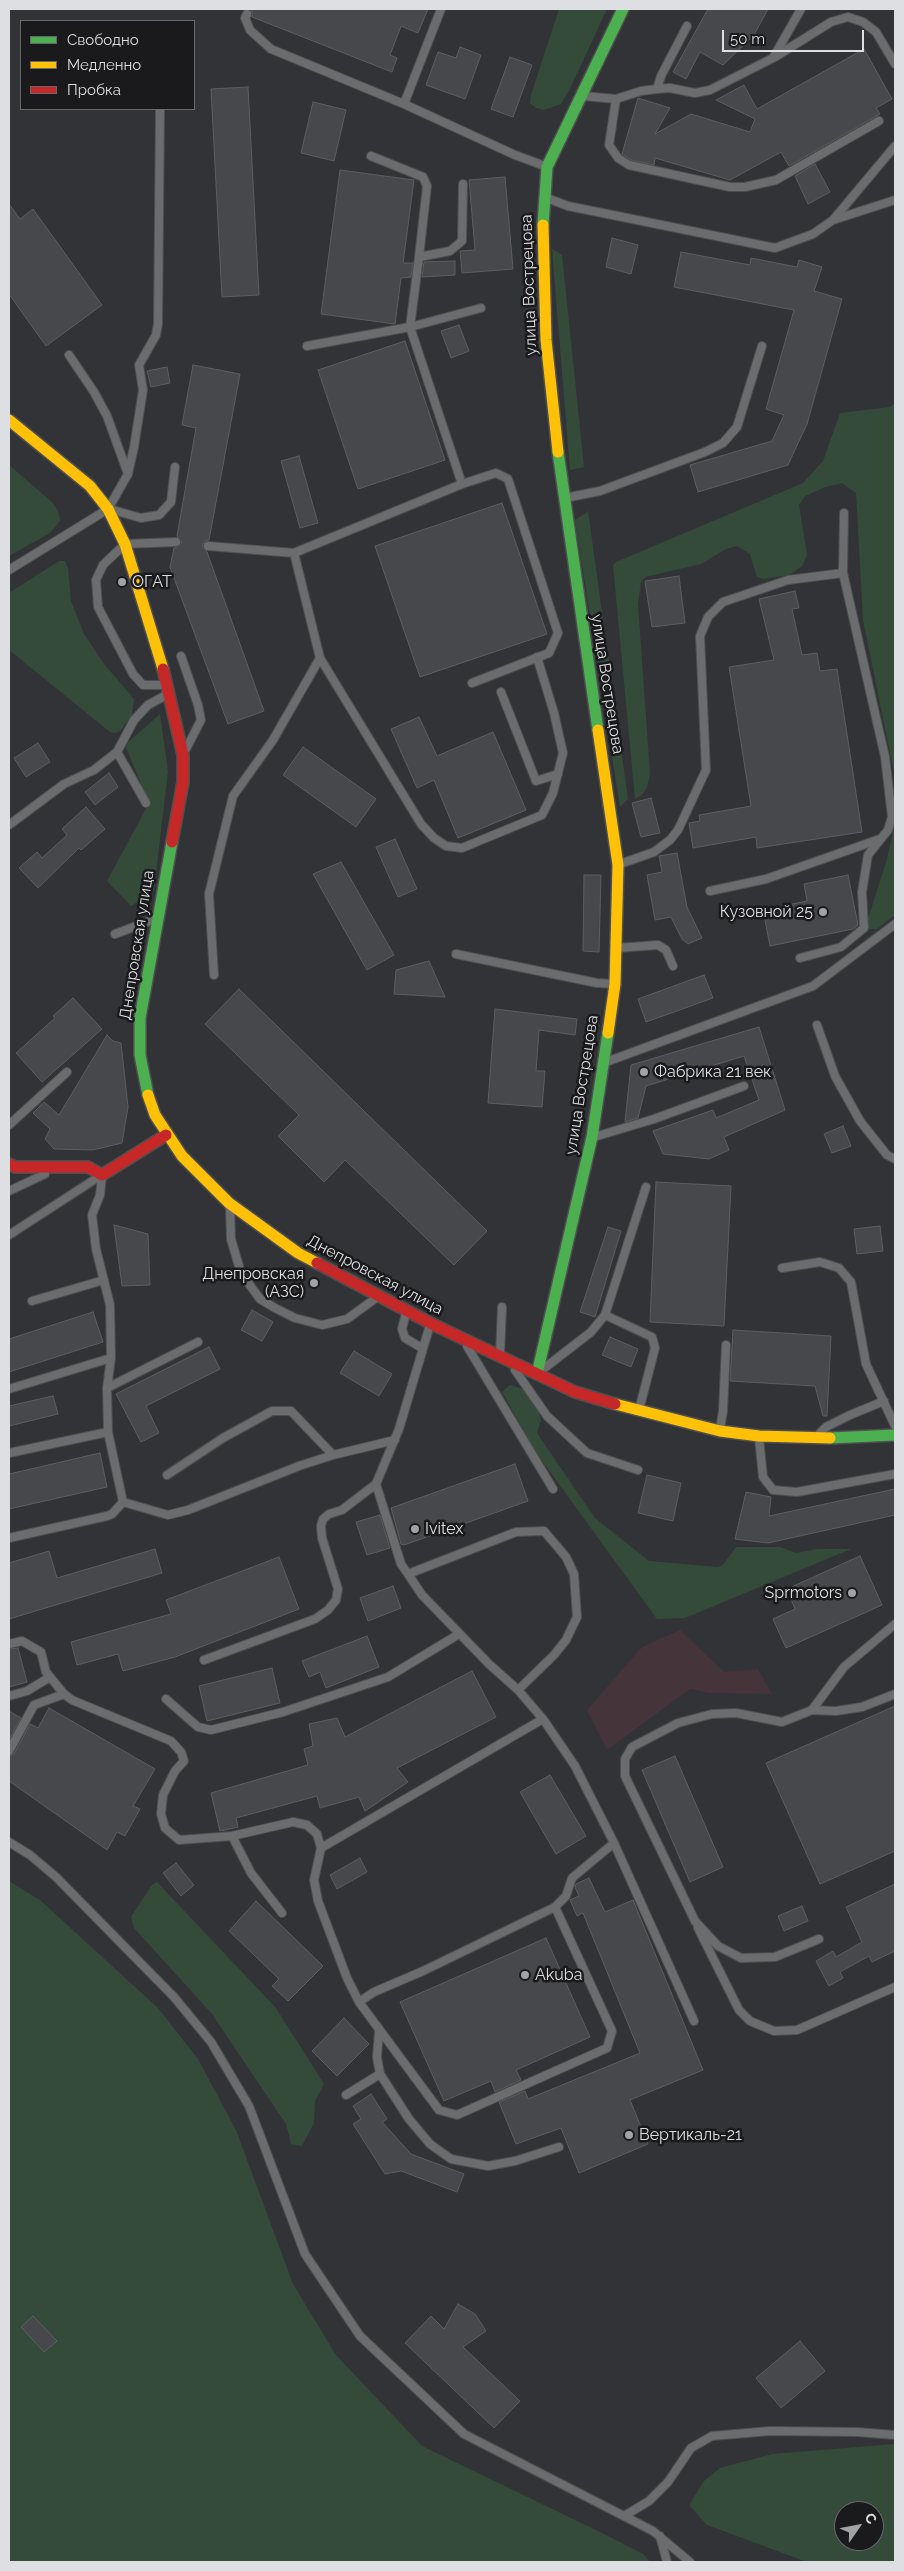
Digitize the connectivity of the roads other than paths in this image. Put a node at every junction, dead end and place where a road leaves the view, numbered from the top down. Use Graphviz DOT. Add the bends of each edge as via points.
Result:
graph roads {
  1 [pos="442,9"];
  2 [pos="623,9"];
  3 [pos="800,9"];
  4 [pos="247,14"];
  5 [pos="687,26"];
  6 [pos="773,58"];
  7 [pos="895,64"];
  8 [pos="657,89"];
  9 [pos="581,96"];
  10 [pos="616,98"];
  11 [pos="404,104"];
  12 [pos="160,110"];
  13 [pos="879,121"];
  14 [pos="895,146"];
  15 [pos="371,156"];
  16 [pos="547,167"];
  17 [pos="463,184"];
  18 [pos="543,196"];
  19 [pos="895,200"];
  20 [pos="833,220"];
  21 [pos="419,257"];
  22 [pos="481,308"];
  23 [pos="410,327"];
  24 [pos="307,346"];
  25 [pos="762,346"];
  26 [pos="69,356"];
  27 [pos="9,420"];
  28 [pos="175,467"];
  29 [pos="128,474"];
  30 [pos="462,484"];
  31 [pos="563,498"];
  32 [pos="108,509"];
  33 [pos="844,513"];
  34 [pos="176,542"];
  35 [pos="125,544"];
  36 [pos="208,546"];
  37 [pos="294,553"];
  38 [pos="9,570"];
  39 [pos="843,573"];
  40 [pos="181,656"];
  41 [pos="320,658"];
  42 [pos="537,658"];
  43 [pos="472,683"];
  44 [pos="168,689"];
  45 [pos="501,692"];
  46 [pos="117,752"];
  47 [pos="183,755"];
  48 [pos="558,774"];
  49 [pos="146,803"];
  50 [pos="9,824"];
  51 [pos="880,838"];
  52 [pos="618,865"];
  53 [pos="710,892"];
  54 [pos="157,919"];
  55 [pos="895,924"];
  56 [pos="115,934"];
  57 [pos="617,948"];
  58 [pos="456,954"];
  59 [pos="800,958"];
  60 [pos="673,966"];
  61 [pos="214,975"];
  62 [pos="615,984"];
  63 [pos="817,1025"];
  64 [pos="601,1063"];
  65 [pos="67,1072"];
  66 [pos="744,1086"];
  67 [pos="9,1125"];
  68 [pos="166,1135"];
  69 [pos="592,1137"];
  70 [pos="895,1160"];
  71 [pos="9,1164"];
  72 [pos="63,1166"];
  73 [pos="102,1175"];
  74 [pos="646,1187"];
  75 [pos="9,1191"];
  76 [pos="229,1203"];
  77 [pos="9,1235"];
  78 [pos="782,1268"];
  79 [pos="104,1280"];
  80 [pos="379,1296"];
  81 [pos="32,1300"];
  82 [pos="502,1307"];
  83 [pos="406,1310"];
  84 [pos="605,1315"];
  85 [pos="430,1323"];
  86 [pos="462,1338"];
  87 [pos="198,1342"];
  88 [pos="726,1345"];
  89 [pos="422,1348"];
  90 [pos="111,1358"];
  91 [pos="504,1358"];
  92 [pos="537,1374"];
  93 [pos="107,1388"];
  94 [pos="9,1389"];
  95 [pos="884,1401"];
  96 [pos="639,1412"];
  97 [pos="895,1426"];
  98 [pos="720,1431"];
  99 [pos="108,1432"];
  100 [pos="895,1435"];
  101 [pos="759,1436"];
  102 [pos="815,1438"];
  103 [pos="395,1440"];
  104 [pos="9,1453"];
  105 [pos="333,1454"];
  106 [pos="638,1470"];
  107 [pos="895,1474"];
  108 [pos="167,1476"];
  109 [pos="376,1484"];
  110 [pos="553,1488"];
  111 [pos="122,1502"];
  112 [pos="9,1538"];
  113 [pos="408,1574"];
  114 [pos="895,1624"];
  115 [pos="459,1634"];
  116 [pos="9,1644"];
  117 [pos="204,1660"];
  118 [pos="50,1677"];
  119 [pos="518,1690"];
  120 [pos="64,1694"];
  121 [pos="895,1694"];
  122 [pos="9,1696"];
  123 [pos="166,1699"];
  124 [pos="812,1710"];
  125 [pos="543,1719"];
  126 [pos="9,1751"];
  127 [pos="232,1836"];
  128 [pos="9,1842"];
  129 [pos="614,1843"];
  130 [pos="321,1848"];
  131 [pos="556,1907"];
  132 [pos="282,1913"];
  133 [pos="694,1921"];
  134 [pos="819,1939"];
  135 [pos="895,1987"];
  136 [pos="885,1992"];
  137 [pos="895,1993"];
  138 [pos="359,2002"];
  139 [pos="694,2021"];
  140 [pos="379,2031"];
  141 [pos="380,2074"];
  142 [pos="346,2096"];
  143 [pos="559,2147"];
  144 [pos="895,2436"];
  145 [pos="624,2516"];
  146 [pos="660,2536"];
  147 [pos="667,2562"];
  148 [pos="690,2562"];
  1 -- 11 [label="lane"];
  2 -- 9 [label="main road, улица Вострецова"];
  3 -- 6 [label="lane"];
  4 -- 11 [label="lane" via="245,18 250,30 271,49"];
  5 -- 8 [label="lane"];
  6 -- 7 [label="lane" via="831,22 848,17 863,22 876,32"];
  6 -- 8 [label="lane" via="710,90 695,93"];
  8 -- 10 [label="lane"];
  9 -- 10 [label="lane"];
  9 -- 16 [label="main road, улица Вострецова"];
  10 -- 13 [label="lane" via="609,144 618,158 629,165 730,187 745,188 776,180"];
  11 -- 16 [label="lane"];
  12 -- 29 [label="lane" via="158,324 139,365 143,390"];
  14 -- 20 [label="lane"];
  15 -- 21 [label="lane" via="423,177 427,186"];
  16 -- 18 [label="main road, улица Вострецова"];
  17 -- 21 [label="lane" via="462,242 450,251"];
  18 -- 20 [label="lane" via="568,206 775,248 813,234"];
  18 -- 31 [label="main road, улица Вострецова" via="546,340"];
  19 -- 20 [label="lane"];
  21 -- 23 [label="lane"];
  22 -- 23 [label="lane"];
  23 -- 24 [label="lane"];
  23 -- 30 [label="lane"];
  25 -- 31 [label="lane" via="738,427 723,443 600,491"];
  26 -- 29 [label="lane" via="103,408"];
  27 -- 32 [label="main road, Днепровская улица" via="90,486"];
  28 -- 32 [label="lane" via="171,502 159,515 141,518"];
  29 -- 32 [label="lane"];
  30 -- 37 [label="lane"];
  30 -- 42 [label="lane" via="496,473 508,479 558,633 549,653"];
  31 -- 52 [label="main road, улица Вострецова"];
  32 -- 35 [label="main road, Днепровская улица"];
  32 -- 38 [label="lane"];
  33 -- 39 [label="lane"];
  34 -- 35 [label="lane"];
  35 -- 44 [label="main road, Днепровская улица"];
  35 -- 44 [label="lane" via="103,565 96,580 98,607 132,674 143,685"];
  36 -- 37 [label="lane"];
  37 -- 41 [label="lane"];
  39 -- 51 [label="lane" via="884,757 892,817 888,830"];
  39 -- 52 [label="lane" via="788,580 723,602 708,617 700,636 706,770 678,830 670,840 654,852"];
  40 -- 47 [label="lane" via="201,720"];
  41 -- 48 [label="lane" via="422,824 446,846 462,848 542,815"];
  41 -- 61 [label="lane" via="273,740 233,796 209,894"];
  42 -- 43 [label="lane"];
  42 -- 48 [label="lane" via="563,753"];
  44 -- 46 [label="lane" via="134,720"];
  44 -- 47 [label="main road, Днепровская улица"];
  45 -- 48 [label="lane" via="536,781"];
  46 -- 49 [label="lane"];
  46 -- 50 [label="lane" via="94,770 64,784"];
  47 -- 54 [label="main road, Днепровская улица" via="183,782"];
  51 -- 53 [label="lane" via="766,879"];
  51 -- 59 [label="lane" via="868,855 862,892 864,928 841,947"];
  52 -- 57 [label="main road, улица Вострецова"];
  54 -- 56 [label="lane"];
  54 -- 68 [label="main road, Днепровская улица" via="140,1018 140,1055 146,1089"];
  55 -- 64 [label="lane" via="813,986"];
  57 -- 60 [label="lane" via="658,945 666,950"];
  57 -- 62 [label="main road, улица Вострецова"];
  58 -- 62 [label="lane"];
  62 -- 64 [label="main road, улица Вострецова"];
  63 -- 70 [label="lane" via="835,1076 860,1121 887,1155"];
  64 -- 69 [label="main road, улица Вострецова"];
  65 -- 67 [label="lane"];
  66 -- 69 [label="lane" via="654,1119"];
  68 -- 73 [label="main road"];
  68 -- 76 [label="main road, Днепровская улица" via="204,1180"];
  69 -- 92 [label="main road, улица Вострецова"];
  71 -- 72 [label="main road" via="16,1167"];
  72 -- 73 [label="main road" via="88,1166"];
  72 -- 75 [label="lane"];
  73 -- 77 [label="lane"];
  73 -- 79 [label="lane" via="100,1195 92,1215"];
  74 -- 84 [label="lane"];
  76 -- 80 [label="main road, Днепровская улица" via="298,1253"];
  76 -- 80 [label="lane" via="231,1239 241,1273 260,1299 294,1318 322,1325 346,1318"];
  78 -- 95 [label="lane" via="820,1262 838,1268 851,1282 866,1364"];
  79 -- 81 [label="lane"];
  79 -- 90 [label="lane" via="110,1305"];
  80 -- 83 [label="main road, Днепровская улица"];
  82 -- 91 [label="lane"];
  83 -- 85 [label="main road, Днепровская улица"];
  83 -- 89 [label="lane" via="402,1329 405,1338"];
  84 -- 92 [label="lane" via="591,1332"];
  84 -- 96 [label="lane" via="652,1337 655,1348"];
  85 -- 86 [label="main road, Днепровская улица"];
  85 -- 89 [label="lane"];
  86 -- 91 [label="main road, Днепровская улица"];
  86 -- 110 [label="lane"];
  87 -- 93 [label="lane"];
  88 -- 98 [label="lane"];
  89 -- 103 [label="lane"];
  90 -- 93 [label="lane"];
  90 -- 94 [label="lane"];
  91 -- 92 [label="main road, Днепровская улица"];
  91 -- 106 [label="lane" via="547,1416 581,1448 587,1453"];
  92 -- 96 [label="main road, Днепровская улица" via="575,1392"];
  93 -- 99 [label="lane"];
  95 -- 97 [label="lane"];
  95 -- 102 [label="lane" via="826,1427"];
  96 -- 98 [label="main road, Днепровская улица"];
  98 -- 101 [label="main road, Днепровская улица"];
  99 -- 104 [label="lane"];
  99 -- 111 [label="lane"];
  100 -- 102 [label="main road, Днепровская улица" via="850,1440"];
  101 -- 102 [label="main road, Днепровская улица"];
  101 -- 107 [label="lane" via="763,1477 774,1490 797,1492"];
  103 -- 105 [label="lane"];
  103 -- 109 [label="lane"];
  105 -- 108 [label="lane" via="291,1411 272,1411 223,1438"];
  105 -- 111 [label="lane" via="168,1515"];
  109 -- 113 [label="lane"];
  109 -- 117 [label="lane" via="342,1510 323,1519 321,1526 338,1589 336,1600 328,1610 314,1619"];
  111 -- 112 [label="lane" via="107,1516"];
  113 -- 115 [label="lane" via="422,1595"];
  113 -- 119 [label="lane" via="516,1532 544,1531 566,1557 574,1574 577,1617 554,1655"];
  114 -- 124 [label="lane" via="844,1667"];
  115 -- 119 [label="lane"];
  115 -- 123 [label="lane" via="388,1677 283,1712 211,1730 198,1727"];
  116 -- 118 [label="lane" via="22,1641 40,1652"];
  118 -- 120 [label="lane"];
  118 -- 122 [label="lane" via="27,1691"];
  119 -- 125 [label="lane"];
  120 -- 126 [label="lane" via="34,1705"];
  120 -- 127 [label="lane" via="170,1741 181,1752 184,1761 163,1795 161,1814 165,1828 179,1840"];
  121 -- 124 [label="lane" via="862,1707"];
  124 -- 133 [label="lane" via="782,1722 736,1713 712,1714 678,1723 632,1747 625,1759 625,1776"];
  125 -- 129 [label="lane" via="575,1766"];
  125 -- 130 [label="lane"];
  127 -- 130 [label="lane" via="294,1822 307,1825 317,1834"];
  127 -- 132 [label="lane" via="251,1873"];
  128 -- 145 [label="lane" via="56,1877 174,1997 211,2042 249,2106 305,2254 360,2336 464,2434"];
  129 -- 131 [label="lane" via="572,1878 566,1896"];
  129 -- 139 [label="lane"];
  130 -- 138 [label="lane" via="314,1880 318,1901"];
  131 -- 138 [label="lane"];
  131 -- 140 [label="lane" via="612,2031 607,2048 457,2115 439,2110"];
  133 -- 134 [label="lane" via="718,1946 741,1958 776,1958"];
  133 -- 136 [label="lane" via="739,2010 750,2021 774,2031 797,2030"];
  135 -- 136 [label="lane"];
  136 -- 137 [label="lane"];
  138 -- 140 [label="lane"];
  140 -- 141 [label="lane" via="377,2057"];
  141 -- 142 [label="lane"];
  141 -- 143 [label="lane" via="409,2119 430,2144 451,2158 488,2166"];
  144 -- 145 [label="lane" via="770,2431 712,2436 691,2448 668,2482 650,2501"];
  145 -- 146 [label="lane"];
  146 -- 147 [label="lane"];
  146 -- 148 [label="lane"];
}
